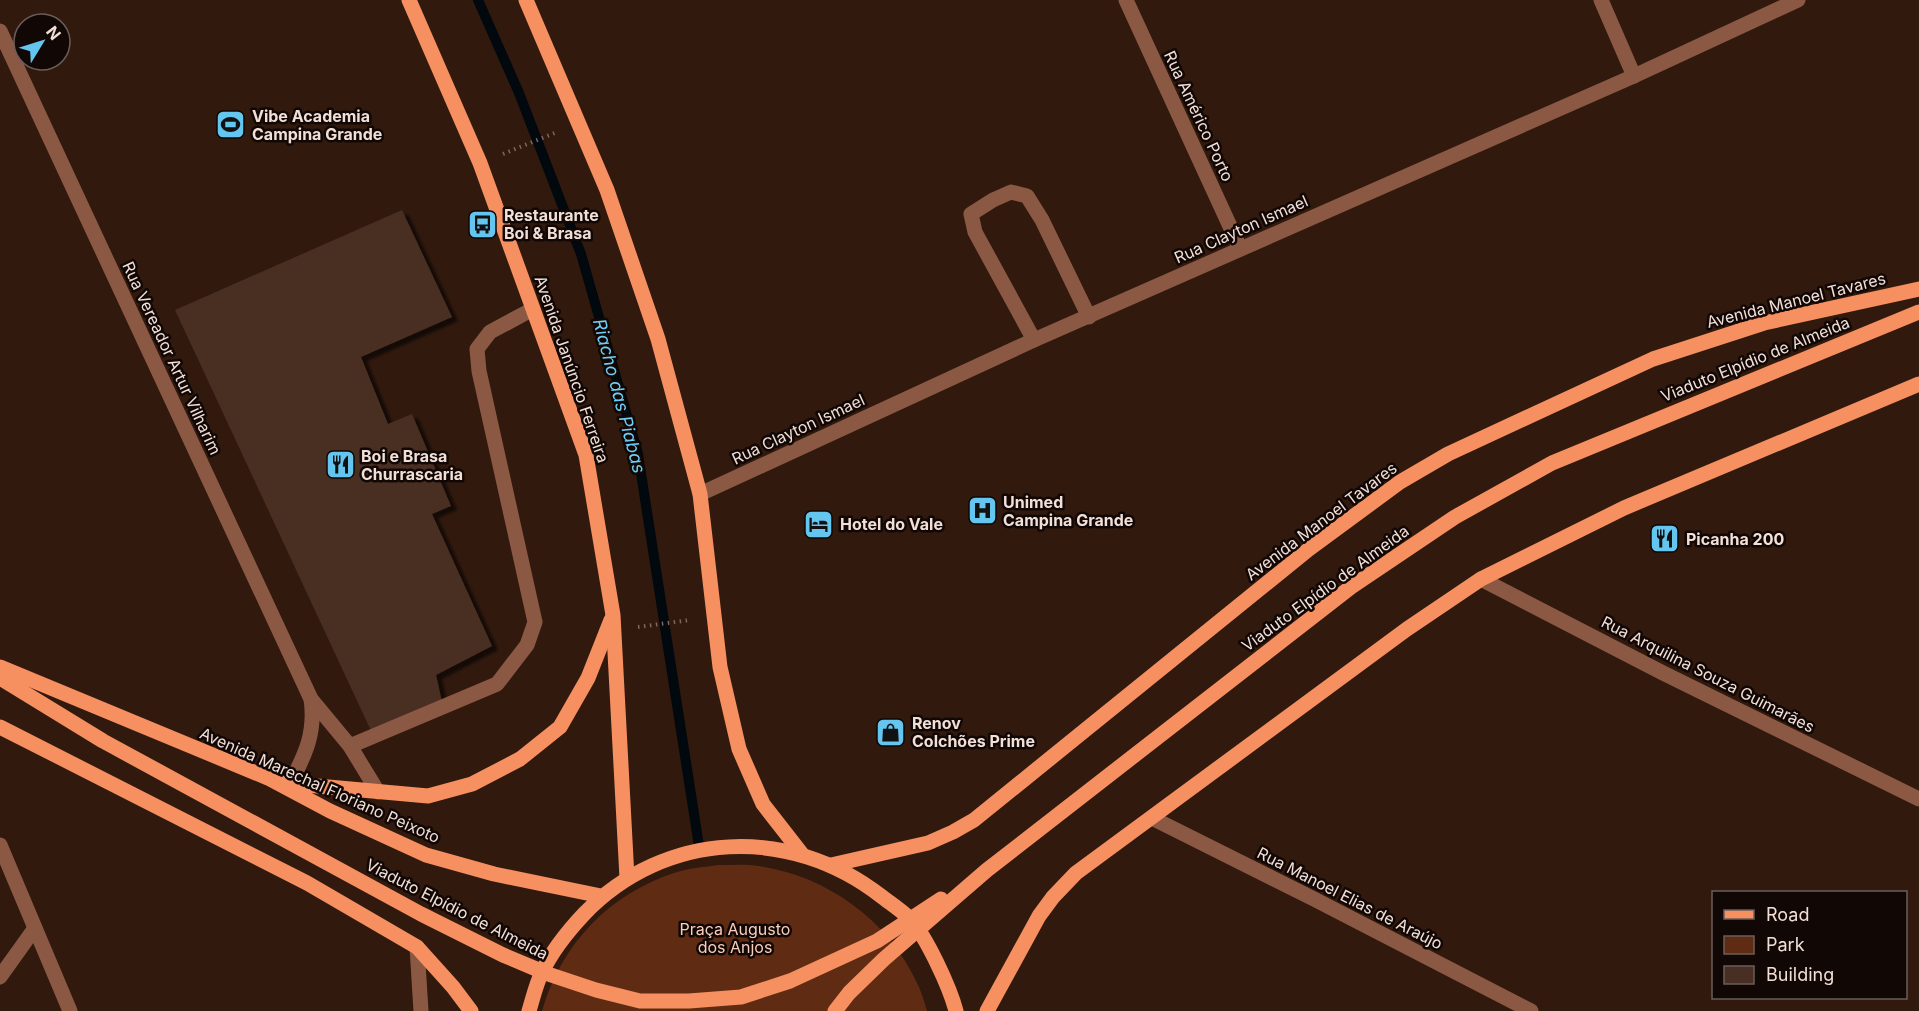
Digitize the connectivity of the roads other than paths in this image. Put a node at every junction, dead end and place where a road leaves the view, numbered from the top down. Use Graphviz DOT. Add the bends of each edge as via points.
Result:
graph roads {
  1 [pos="409,0"];
  2 [pos="526,0"];
  3 [pos="1126,0"];
  4 [pos="1601,0"];
  5 [pos="1798,0"];
  6 [pos="0,31"];
  7 [pos="1634,76"];
  8 [pos="1240,248"];
  9 [pos="1919,289"];
  10 [pos="533,309"];
  11 [pos="1919,312"];
  12 [pos="1089,317"];
  13 [pos="1034,340"];
  14 [pos="1919,384"];
  15 [pos="700,494"];
  16 [pos="1481,579"];
  17 [pos="613,615"];
  18 [pos="0,667"];
  19 [pos="0,678"];
  20 [pos="311,699"];
  21 [pos="0,727"];
  22 [pos="350,746"];
  23 [pos="282,783"];
  24 [pos="378,792"];
  25 [pos="1919,799"];
  26 [pos="1152,818"];
  27 [pos="0,844"];
  28 [pos="802,854"];
  29 [pos="831,865"];
  30 [pos="987,870"];
  31 [pos="627,878"];
  32 [pos="601,896"];
  33 [pos="35,928"];
  34 [pos="417,947"];
  35 [pos="0,977"];
  36 [pos="70,1011"];
  37 [pos="421,1011"];
  38 [pos="471,1011"];
  39 [pos="529,1011"];
  40 [pos="835,1011"];
  41 [pos="956,1011"];
  42 [pos="987,1011"];
  43 [pos="1531,1011"];
  1 -- 10 [label="main road, Avenida Janúncio Ferreira" via="480,163"];
  2 -- 15 [label="main road" via="607,190 658,339"];
  3 -- 8 [label="street, Rua Américo Porto"];
  4 -- 7 [label="street"];
  5 -- 7 [label="street, Rua Clayton Ismael"];
  6 -- 20 [label="street, Rua Vereador Artur Vilharim"];
  7 -- 8 [label="street, Rua Clayton Ismael"];
  8 -- 12 [label="street, Rua Clayton Ismael"];
  9 -- 29 [label="main road, Avenida Manoel Tavares" via="1764,323 1664,355 1448,454 1400,482 1309,549 974,820 928,843"];
  10 -- 17 [label="main road, Avenida Janúncio Ferreira" via="586,455"];
  10 -- 22 [label="street" via="490,332 477,349 478,371 535,622 527,645 498,684"];
  11 -- 30 [label="main road, Viaduto Elpídio de Almeida" via="1552,462 1455,517 1351,587"];
  12 -- 13 [label="street, Rua Clayton Ismael"];
  12 -- 13 [label="street" via="1042,220 1027,196 1011,192 971,214 975,232"];
  13 -- 15 [label="street, Rua Clayton Ismael"];
  14 -- 16 [label="main road" via="1624,508"];
  15 -- 28 [label="main road" via="720,667 739,748 763,804"];
  16 -- 25 [label="street, Rua Arquilina Souza Guimarães"];
  16 -- 26 [label="main road" via="1407,629"];
  17 -- 24 [label="main road" via="588,678 560,727 520,759 472,784 428,796"];
  17 -- 31 [label="main road, Avenida Janúncio Ferreira"];
  18 -- 23 [label="main road, Avenida Marechal Floriano Peixoto"];
  19 -- 30 [label="main road, Viaduto Elpídio de Almeida" via="103,741 421,914 548,974 640,1001 741,997 790,981 877,941"];
  20 -- 22 [label="street, Rua Vereador Artur Vilharim"];
  20 -- 23 [label="street, Rua Vereador Artur Vilharim" via="309,741 300,764"];
  21 -- 34 [label="main road" via="307,883"];
  22 -- 24 [label="street, Rua Vereador Artur Vilharim"];
  23 -- 24 [label="main road"];
  23 -- 32 [label="main road, Avenida Marechal Floriano Peixoto" via="330,811 426,855"];
  26 -- 42 [label="main road" via="1076,873 1053,897"];
  26 -- 43 [label="street, Rua Manoel Elias de Araújo"];
  27 -- 33 [label="street"];
  28 -- 29 [label="main road"];
  28 -- 31 [label="main road" via="734,846 697,850 661,861"];
  29 -- 41 [label="main road" via="863,882 910,919 928,947"];
  30 -- 40 [label="main road, Viaduto Elpídio de Almeida" via="884,959"];
  31 -- 32 [label="main road"];
  32 -- 39 [label="main road" via="557,947 542,972"];
  33 -- 35 [label="street"];
  33 -- 36 [label="street"];
  34 -- 37 [label="street"];
  34 -- 38 [label="main road"];
}
